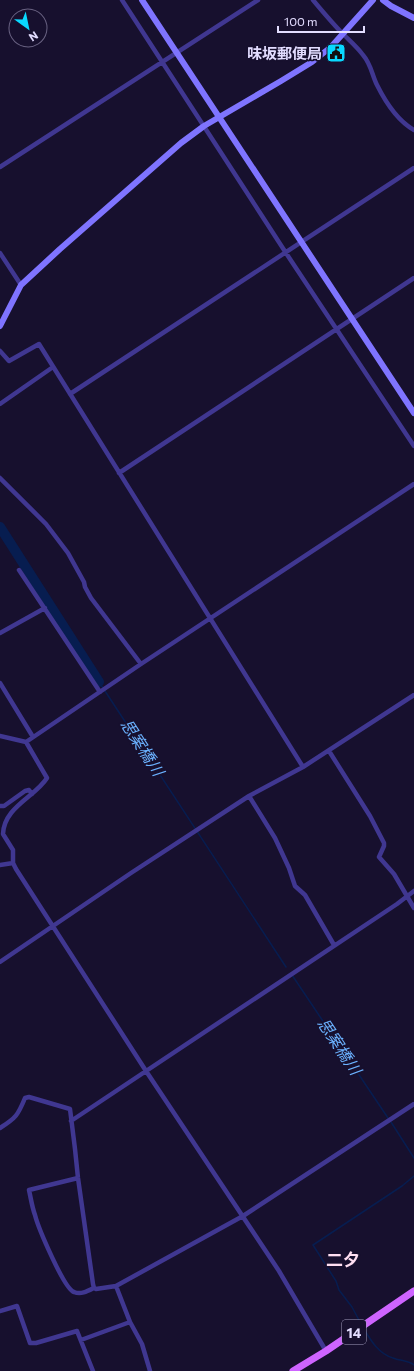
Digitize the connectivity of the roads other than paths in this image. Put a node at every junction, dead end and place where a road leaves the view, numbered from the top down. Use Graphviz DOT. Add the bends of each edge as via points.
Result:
graph roads {
  1 [pos="122,0"];
  2 [pos="142,0"];
  3 [pos="258,0"];
  4 [pos="313,0"];
  5 [pos="372,0"];
  6 [pos="383,0"];
  7 [pos="414,18"];
  8 [pos="343,34"];
  9 [pos="177,52"];
  10 [pos="162,62"];
  11 [pos="219,117"];
  12 [pos="204,126"];
  13 [pos="414,130"];
  14 [pos="0,168"];
  15 [pos="414,168"];
  16 [pos="302,242"];
  17 [pos="0,253"];
  18 [pos="286,253"];
  19 [pos="414,278"];
  20 [pos="21,285"];
  21 [pos="352,318"];
  22 [pos="0,326"];
  23 [pos="337,328"];
  24 [pos="0,351"];
  25 [pos="53,367"];
  26 [pos="70,394"];
  27 [pos="0,404"];
  28 [pos="414,413"];
  29 [pos="414,446"];
  30 [pos="119,473"];
  31 [pos="1,480"];
  32 [pos="414,484"];
  33 [pos="19,570"];
  34 [pos="44,608"];
  35 [pos="211,618"];
  36 [pos="0,633"];
  37 [pos="141,664"];
  38 [pos="0,683"];
  39 [pos="101,691"];
  40 [pos="414,695"];
  41 [pos="0,736"];
  42 [pos="33,737"];
  43 [pos="26,742"];
  44 [pos="329,751"];
  45 [pos="303,767"];
  46 [pos="32,794"];
  47 [pos="249,796"];
  48 [pos="0,806"];
  49 [pos="14,863"];
  50 [pos="0,864"];
  51 [pos="414,891"];
  52 [pos="407,897"];
  53 [pos="414,908"];
  54 [pos="53,926"];
  55 [pos="334,945"];
  56 [pos="0,962"];
  57 [pos="146,1071"];
  58 [pos="414,1104"];
  59 [pos="71,1121"];
  60 [pos="0,1128"];
  61 [pos="78,1178"];
  62 [pos="243,1216"];
  63 [pos="116,1286"];
  64 [pos="94,1288"];
  65 [pos="414,1291"];
  66 [pos="0,1311"];
  67 [pos="130,1322"];
  68 [pos="81,1340"];
  69 [pos="326,1351"];
  70 [pos="298,1370"];
  71 [pos="93,1371"];
  72 [pos="150,1371"];
  1 -- 10 [label="street"];
  2 -- 9 [label="street"];
  3 -- 9 [label="street"];
  4 -- 8 [label="street"];
  5 -- 8 [label="street"];
  6 -- 7 [label="street"];
  8 -- 11 [label="street" via="312,62"];
  8 -- 13 [label="street" via="366,58 377,85 397,115"];
  9 -- 10 [label="street"];
  9 -- 11 [label="street"];
  10 -- 12 [label="street"];
  10 -- 14 [label="street"];
  11 -- 12 [label="street"];
  11 -- 16 [label="street"];
  12 -- 18 [label="street"];
  12 -- 20 [label="street" via="169,153"];
  15 -- 16 [label="street"];
  16 -- 18 [label="street"];
  16 -- 21 [label="street"];
  17 -- 20 [label="street"];
  18 -- 23 [label="street"];
  18 -- 26 [label="street"];
  19 -- 21 [label="street"];
  20 -- 22 [label="street"];
  21 -- 23 [label="street"];
  21 -- 28 [label="street"];
  23 -- 29 [label="street"];
  23 -- 30 [label="street"];
  24 -- 25 [label="street" via="8,361 11,361 39,344"];
  25 -- 26 [label="street"];
  25 -- 27 [label="street"];
  26 -- 30 [label="street"];
  30 -- 35 [label="street"];
  31 -- 37 [label="street" via="46,524 68,553 91,598"];
  32 -- 35 [label="street"];
  33 -- 34 [label="street"];
  34 -- 36 [label="street"];
  34 -- 39 [label="street"];
  35 -- 37 [label="street"];
  35 -- 45 [label="street"];
  37 -- 39 [label="street"];
  38 -- 42 [label="street"];
  39 -- 42 [label="street"];
  40 -- 44 [label="street"];
  41 -- 43 [label="street"];
  42 -- 43 [label="street"];
  43 -- 46 [label="street" via="47,778"];
  44 -- 45 [label="street"];
  44 -- 52 [label="street" via="384,843 379,857 394,874"];
  45 -- 47 [label="street"];
  46 -- 48 [label="street" via="29,790 24,791 4,806"];
  46 -- 49 [label="street" via="18,805 3,830 13,850"];
  47 -- 54 [label="street"];
  47 -- 55 [label="street" via="275,838 295,886 306,895"];
  49 -- 50 [label="street"];
  49 -- 54 [label="street"];
  51 -- 52 [label="street"];
  52 -- 53 [label="street"];
  52 -- 55 [label="street"];
  54 -- 56 [label="street"];
  54 -- 57 [label="street"];
  55 -- 57 [label="street"];
  57 -- 59 [label="street"];
  57 -- 62 [label="street"];
  58 -- 62 [label="street"];
  59 -- 60 [label="street" via="70,1109 29,1097 25,1098 15,1118"];
  59 -- 61 [label="street"];
  61 -- 64 [label="street"];
  61 -- 64 [label="street" via="29,1190 43,1238 66,1285 74,1292 81,1293"];
  62 -- 63 [label="street"];
  62 -- 69 [label="street"];
  63 -- 64 [label="street"];
  63 -- 67 [label="street"];
  65 -- 69 [label="main road, 14"];
  66 -- 68 [label="street" via="17,1306 30,1343 75,1330"];
  67 -- 68 [label="street"];
  67 -- 72 [label="street" via="142,1344"];
  68 -- 71 [label="street"];
  69 -- 70 [label="main road, 14"];
}
